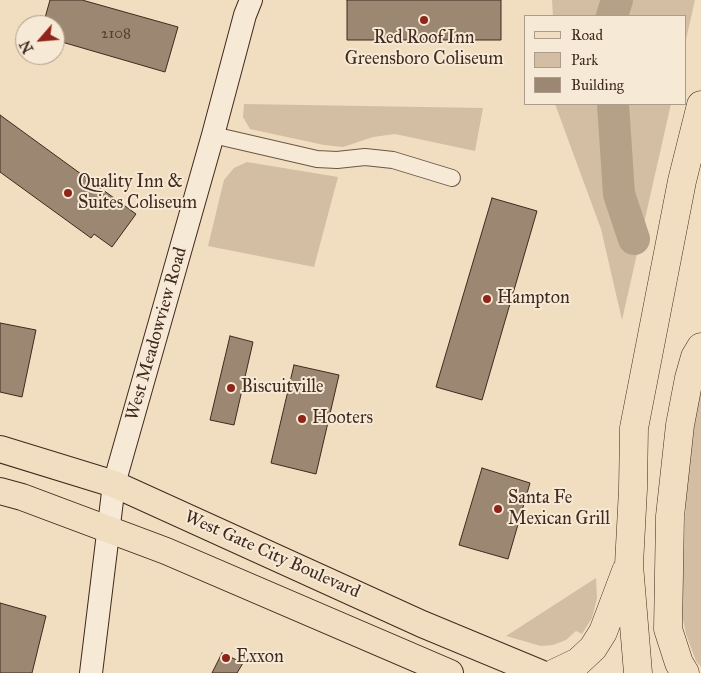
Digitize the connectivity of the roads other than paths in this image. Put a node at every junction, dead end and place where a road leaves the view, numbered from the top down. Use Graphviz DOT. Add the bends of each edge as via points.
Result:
graph roads {
  1 [pos="251,0"];
  2 [pos="701,105"];
  3 [pos="213,135"];
  4 [pos="452,178"];
  5 [pos="701,348"];
  6 [pos="0,449"];
  7 [pos="114,484"];
  8 [pos="0,491"];
  9 [pos="108,530"];
  10 [pos="628,565"];
  11 [pos="91,673"];
  12 [pos="450,673"];
  13 [pos="540,673"];
  14 [pos="555,673"];
  15 [pos="638,673"];
  16 [pos="685,673"];
  1 -- 3 [label="street, West Meadowview Road"];
  2 -- 10 [label="highway" via="682,181 636,413"];
  3 -- 4 [label="street" via="317,159 366,157 393,160"];
  3 -- 7 [label="street, West Meadowview Road"];
  5 -- 16 [label="highway" via="689,378 680,425 670,516 668,628 678,664"];
  6 -- 7 [label="main road, West Gate City Boulevard"];
  7 -- 9 [label="street, West Meadowview Road"];
  7 -- 13 [label="main road, West Gate City Boulevard" via="422,624"];
  8 -- 9 [label="main road"];
  9 -- 11 [label="street, West Meadowview Road"];
  9 -- 12 [label="main road" via="166,551"];
  10 -- 14 [label="highway" via="603,632 593,648 578,662"];
  10 -- 15 [label="highway"];
}
